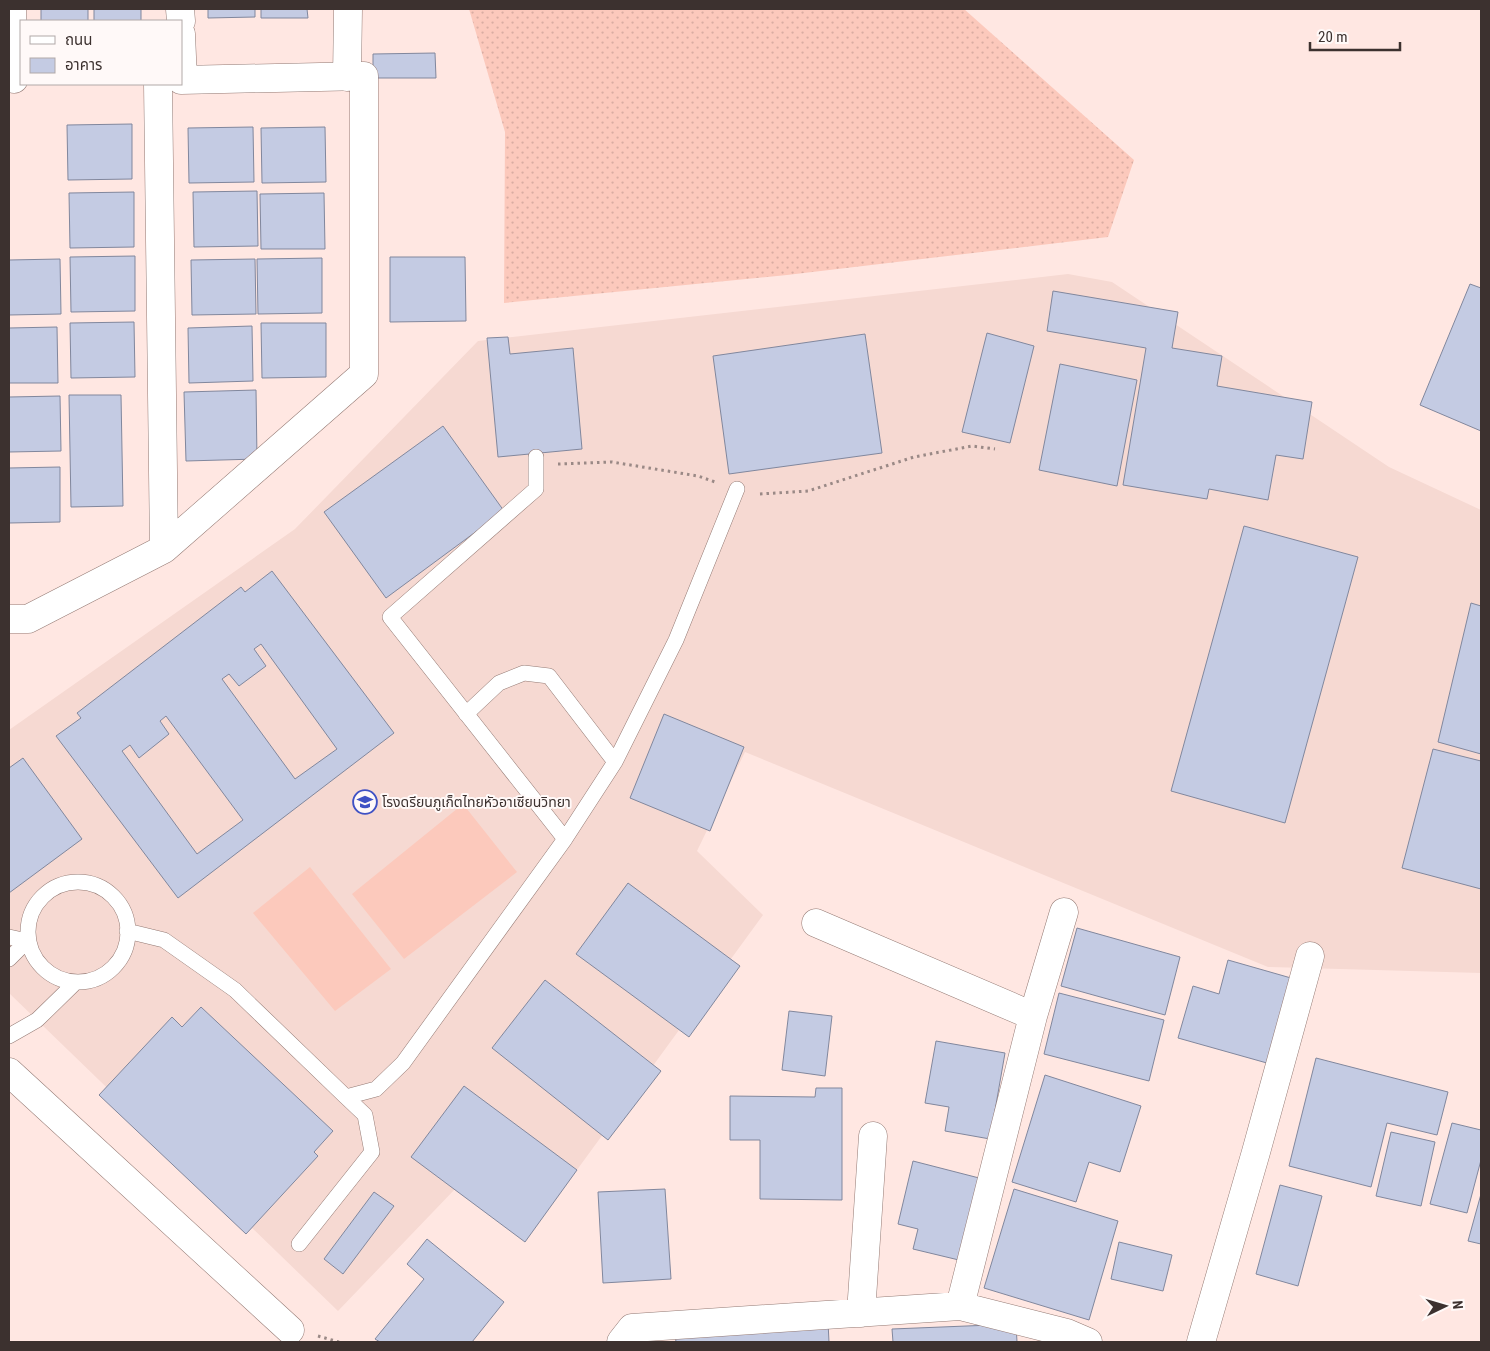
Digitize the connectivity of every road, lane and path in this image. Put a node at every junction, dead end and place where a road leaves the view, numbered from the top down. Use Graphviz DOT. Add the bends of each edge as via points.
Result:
graph roads {
  1 [pos="12,9"];
  2 [pos="348,9"];
  3 [pos="347,77"];
  4 [pos="15,79"];
  5 [pos="182,81"];
  6 [pos="174,85"];
  7 [pos="995,449"];
  8 [pos="537,465"];
  9 [pos="737,489"];
  10 [pos="164,549"];
  11 [pos="9,619"];
  12 [pos="466,714"];
  13 [pos="615,762"];
  14 [pos="565,840"];
  15 [pos="1064,912"];
  16 [pos="816,923"];
  17 [pos="127,931"];
  18 [pos="9,937"];
  19 [pos="27,941"];
  20 [pos="1310,956"];
  21 [pos="9,960"];
  22 [pos="76,982"];
  23 [pos="1033,1016"];
  24 [pos="9,1036"];
  25 [pos="9,1072"];
  26 [pos="346,1097"];
  27 [pos="873,1136"];
  28 [pos="299,1244"];
  29 [pos="960,1306"];
  30 [pos="861,1313"];
  31 [pos="290,1330"];
  32 [pos="621,1342"];
  33 [pos="1088,1342"];
  34 [pos="1201,1342"];
  1 -- 4 [label="street"];
  2 -- 3 [label="street"];
  3 -- 5 [label="street"];
  3 -- 10 [label="street" via="364,76 364,374"];
  6 -- 10 [label="street"];
  7 -- 9 [label="path" via="972,446 914,457 808,491 761,494"];
  8 -- 9 [label="path" via="612,462 698,476"];
  8 -- 12 [label="lane" via="536,490 390,617"];
  9 -- 13 [label="lane" via="676,640"];
  10 -- 11 [label="street" via="28,618"];
  12 -- 13 [label="lane" via="499,683 524,673 548,676"];
  12 -- 14 [label="lane"];
  13 -- 14 [label="lane"];
  14 -- 26 [label="lane" via="402,1062 376,1089"];
  15 -- 23 [label="street"];
  16 -- 23 [label="street"];
  17 -- 19 [label="lane" via="123,909 113,895 100,886 69,882 41,896 32,910"];
  17 -- 22 [label="lane" via="127,943 120,960 108,972 93,980"];
  17 -- 26 [label="lane" via="164,940 235,990"];
  18 -- 19 [label="lane"];
  19 -- 21 [label="lane"];
  19 -- 22 [label="lane" via="44,969 59,978"];
  20 -- 34 [label="street"];
  22 -- 24 [label="lane" via="37,1020"];
  23 -- 29 [label="street"];
  25 -- 31 [label="street"];
  26 -- 28 [label="lane" via="365,1115 372,1152"];
  27 -- 30 [label="street"];
  29 -- 30 [label="street"];
  29 -- 33 [label="street" via="1067,1332"];
  30 -- 32 [label="street" via="632,1328"];
}
